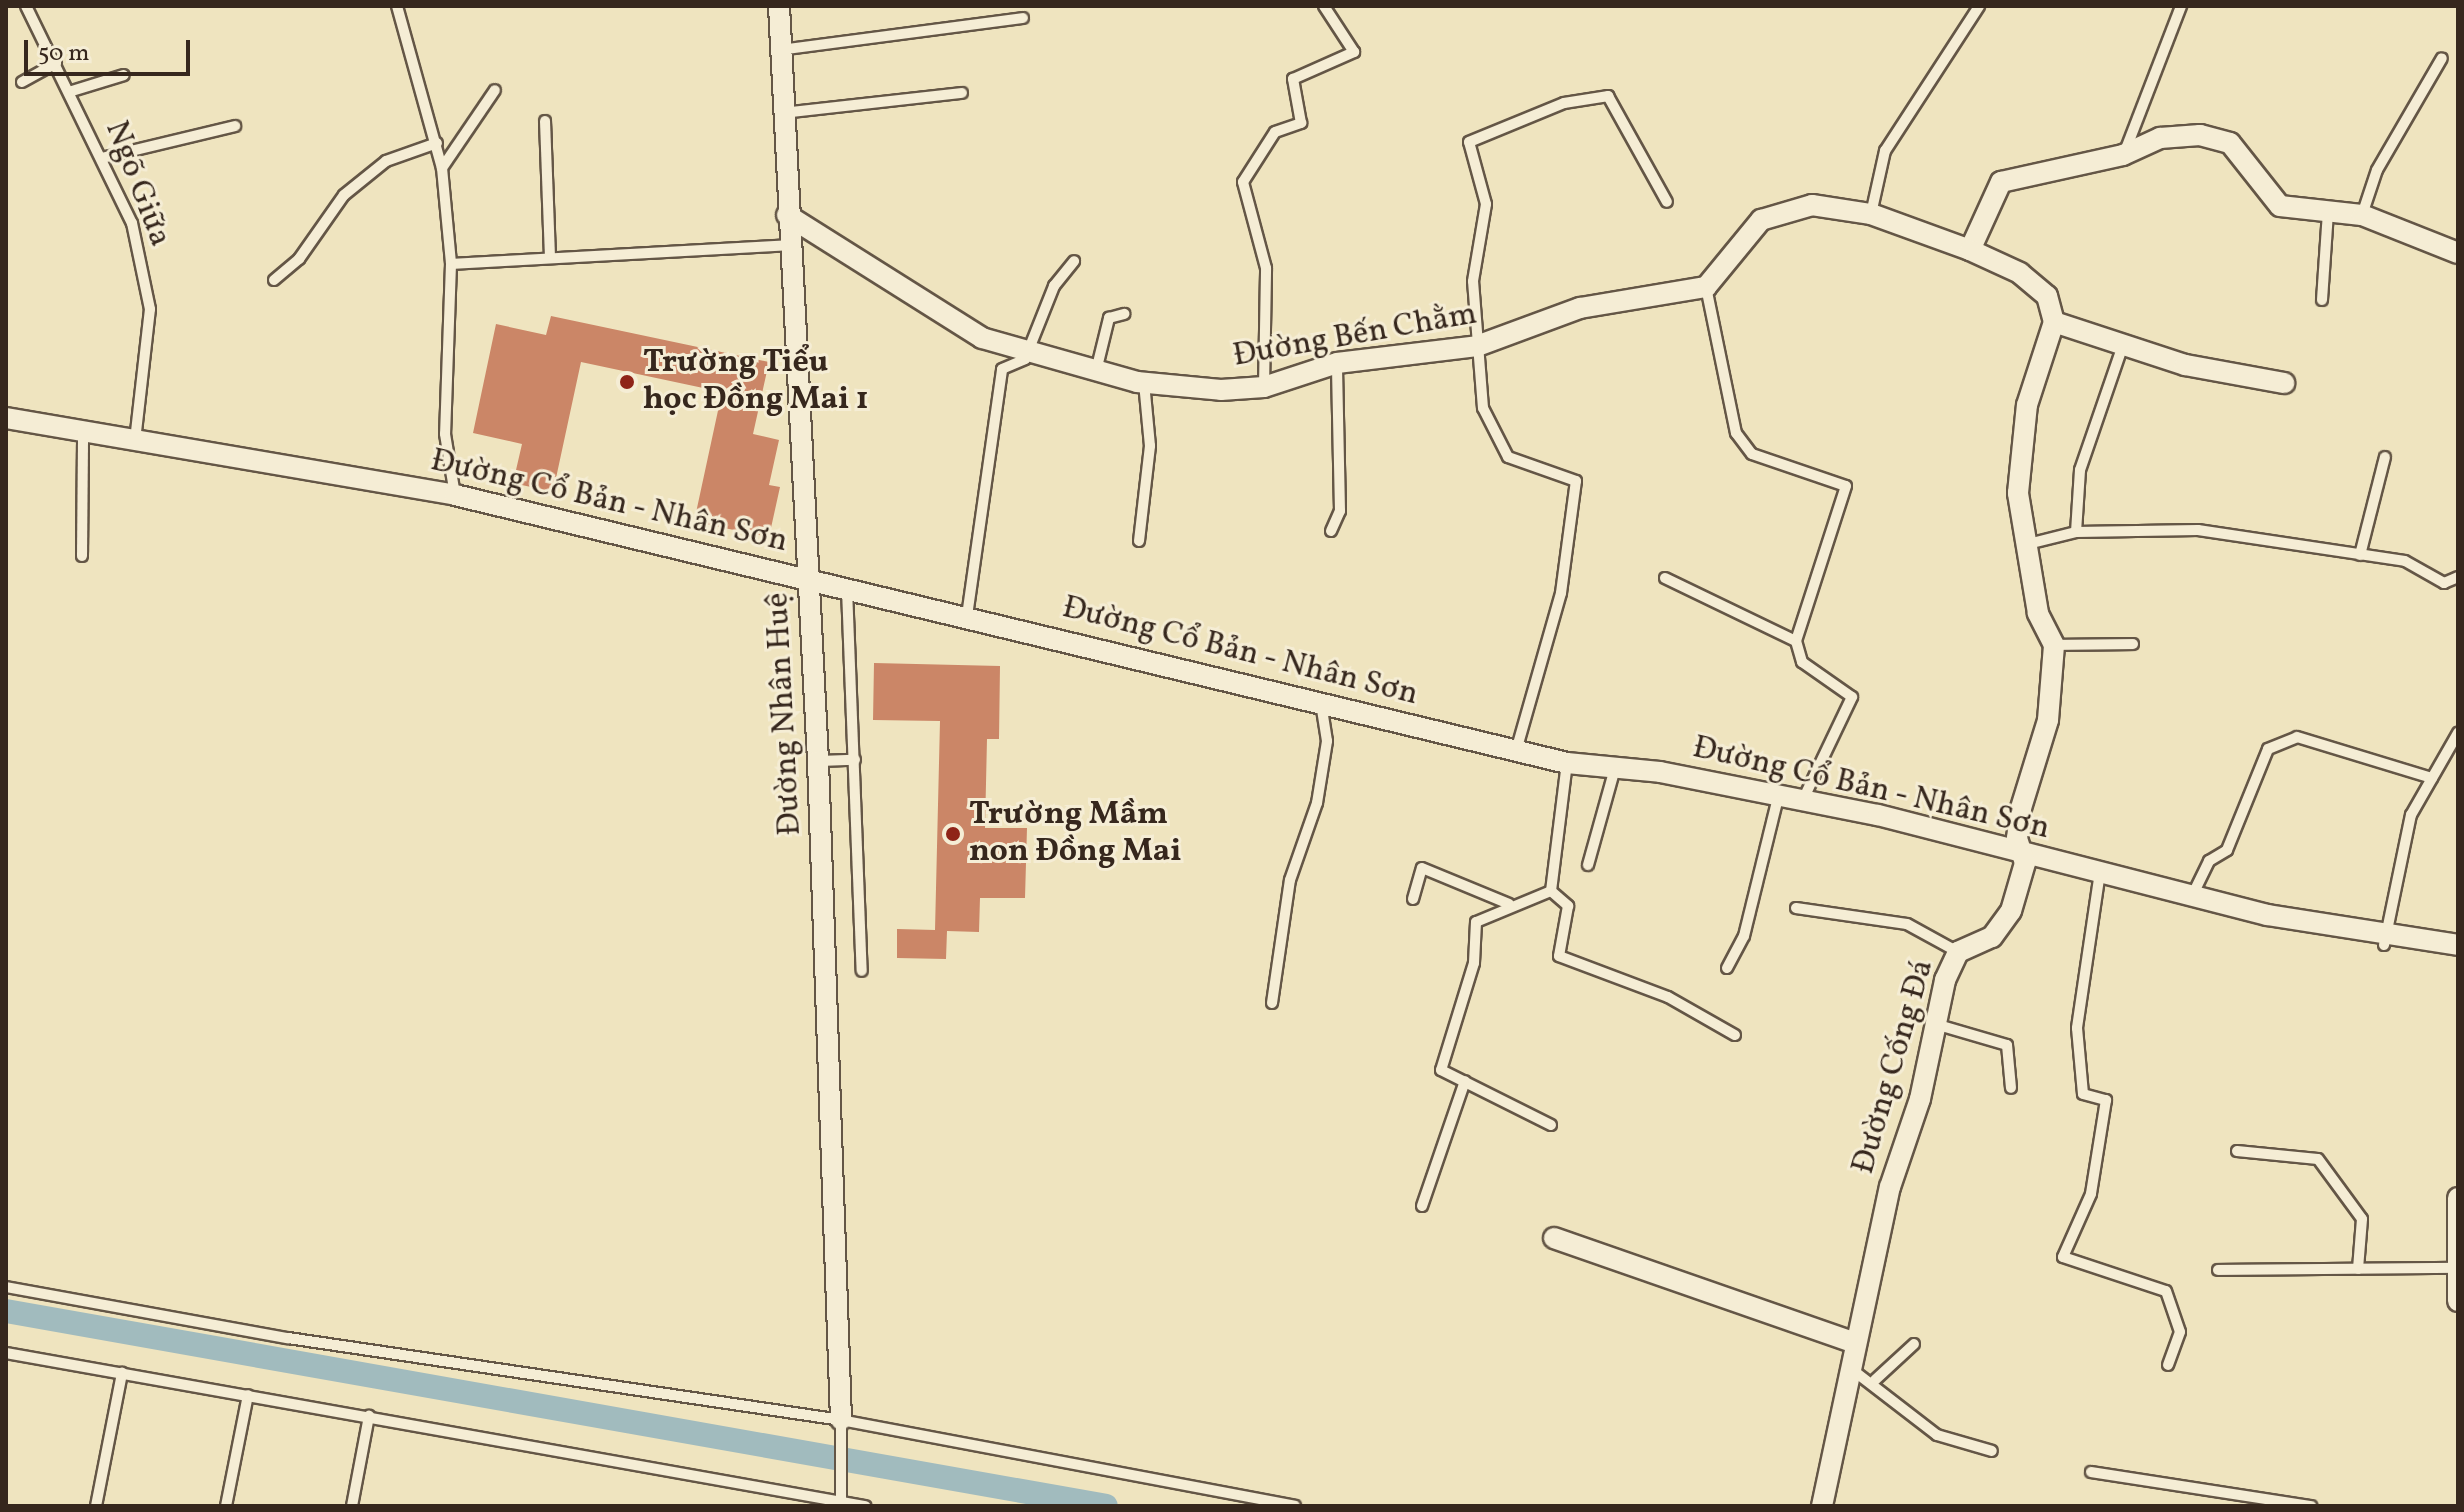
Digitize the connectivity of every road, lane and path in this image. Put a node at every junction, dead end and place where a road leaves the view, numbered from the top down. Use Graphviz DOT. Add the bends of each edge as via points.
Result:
graph roads {
  1 [pos="26,6"];
  2 [pos="397,6"];
  3 [pos="779,6"];
  4 [pos="1324,6"];
  5 [pos="1979,6"];
  6 [pos="2181,6"];
  7 [pos="1023,18"];
  8 [pos="780,50"];
  9 [pos="2442,58"];
  10 [pos="56,63"];
  11 [pos="124,75"];
  12 [pos="22,82"];
  13 [pos="495,90"];
  14 [pos="72,91"];
  15 [pos="962,93"];
  16 [pos="783,113"];
  17 [pos="545,121"];
  18 [pos="235,126"];
  19 [pos="437,143"];
  20 [pos="2123,155"];
  21 [pos="102,158"];
  22 [pos="442,168"];
  23 [pos="1667,202"];
  24 [pos="2328,213"];
  25 [pos="1871,214"];
  26 [pos="787,215"];
  27 [pos="2362,215"];
  28 [pos="787,245"];
  29 [pos="1970,250"];
  30 [pos="2458,253"];
  31 [pos="550,256"];
  32 [pos="1074,261"];
  33 [pos="451,264"];
  34 [pos="274,280"];
  35 [pos="1706,287"];
  36 [pos="2322,300"];
  37 [pos="1124,314"];
  38 [pos="2054,322"];
  39 [pos="2124,342"];
  40 [pos="1477,346"];
  41 [pos="1028,353"];
  42 [pos="1337,363"];
  43 [pos="1096,372"];
  44 [pos="1144,383"];
  45 [pos="2284,383"];
  46 [pos="1264,387"];
  47 [pos="6,418"];
  48 [pos="83,432"];
  49 [pos="135,440"];
  50 [pos="2385,457"];
  51 [pos="455,495"];
  52 [pos="1331,531"];
  53 [pos="2076,532"];
  54 [pos="1139,541"];
  55 [pos="2028,544"];
  56 [pos="2360,555"];
  57 [pos="82,556"];
  58 [pos="809,577"];
  59 [pos="2458,577"];
  60 [pos="1665,578"];
  61 [pos="847,589"];
  62 [pos="967,616"];
  63 [pos="1796,641"];
  64 [pos="2133,644"];
  65 [pos="2054,645"];
  66 [pos="1322,708"];
  67 [pos="2458,733"];
  68 [pos="1516,751"];
  69 [pos="855,760"];
  70 [pos="818,761"];
  71 [pos="1567,763"];
  72 [pos="1615,768"];
  73 [pos="2432,778"];
  74 [pos="1778,798"];
  75 [pos="1802,802"];
  76 [pos="2023,853"];
  77 [pos="1588,865"];
  78 [pos="2100,872"];
  79 [pos="1551,891"];
  80 [pos="2193,894"];
  81 [pos="1413,899"];
  82 [pos="1509,904"];
  83 [pos="1796,908"];
  84 [pos="2385,942"];
  85 [pos="2458,945"];
  86 [pos="1958,952"];
  87 [pos="1727,968"];
  88 [pos="862,971"];
  89 [pos="1272,1003"];
  90 [pos="1935,1024"];
  91 [pos="1735,1035"];
  92 [pos="1465,1081"];
  93 [pos="2011,1088"];
  94 [pos="1551,1125"];
  95 [pos="2237,1151"];
  96 [pos="2458,1198"];
  97 [pos="1422,1206"];
  98 [pos="1554,1238"];
  99 [pos="2457,1268"];
  100 [pos="2358,1269"];
  101 [pos="2218,1270"];
  102 [pos="6,1287"];
  103 [pos="2458,1301"];
  104 [pos="1855,1343"];
  105 [pos="1914,1344"];
  106 [pos="6,1353"];
  107 [pos="2168,1365"];
  108 [pos="1850,1368"];
  109 [pos="122,1373"];
  110 [pos="1875,1380"];
  111 [pos="248,1395"];
  112 [pos="369,1416"];
  113 [pos="841,1420"];
  114 [pos="1992,1451"];
  115 [pos="2091,1472"];
  116 [pos="841,1504"];
  117 [pos="96,1506"];
  118 [pos="226,1506"];
  119 [pos="352,1506"];
  120 [pos="865,1506"];
  121 [pos="1295,1506"];
  122 [pos="1822,1506"];
  123 [pos="2311,1506"];
  1 -- 10 [label="lane, Ngõ Giữa"];
  2 -- 19 [label="lane"];
  3 -- 8 [label="street, Đường Nhân Huệ"];
  4 -- 46 [label="lane" via="1354,52 1293,79 1301,123 1275,132 1243,182 1266,268"];
  5 -- 25 [label="lane" via="1885,151"];
  6 -- 20 [label="lane"];
  7 -- 8 [label="lane"];
  8 -- 16 [label="street, Đường Nhân Huệ"];
  9 -- 27 [label="lane" via="2377,170"];
  10 -- 12 [label="lane"];
  10 -- 14 [label="lane, Ngõ Giữa"];
  11 -- 14 [label="lane"];
  13 -- 22 [label="lane"];
  14 -- 21 [label="lane, Ngõ Giữa"];
  15 -- 16 [label="lane"];
  16 -- 26 [label="street, Đường Nhân Huệ"];
  17 -- 31 [label="lane"];
  18 -- 21 [label="lane"];
  19 -- 22 [label="lane"];
  19 -- 34 [label="lane" via="386,161 344,195 299,259"];
  20 -- 24 [label="street" via="2160,138 2200,135 2230,143 2280,206"];
  20 -- 29 [label="street" via="2001,182"];
  21 -- 49 [label="lane, Ngõ Giữa" via="132,223 150,309"];
  22 -- 33 [label="lane"];
  23 -- 40 [label="lane" via="1608,96 1564,103 1469,142 1486,209 1474,247"];
  24 -- 27 [label="street"];
  24 -- 36 [label="lane"];
  25 -- 29 [label="street"];
  25 -- 35 [label="street" via="1812,205 1761,220"];
  26 -- 28 [label="street, Đường Nhân Huệ"];
  26 -- 41 [label="street, Đường Bến Chằm" via="956,325"];
  27 -- 30 [label="street"];
  28 -- 31 [label="lane"];
  28 -- 58 [label="street, Đường Nhân Huệ"];
  29 -- 38 [label="street" via="2020,273 2047,296"];
  31 -- 33 [label="lane"];
  32 -- 41 [label="lane" via="1054,286"];
  33 -- 51 [label="lane" via="445,434"];
  35 -- 40 [label="street, Đường Bến Chằm" via="1580,308"];
  35 -- 63 [label="lane" via="1736,433 1752,454 1846,486"];
  37 -- 43 [label="lane" via="1109,318"];
  38 -- 39 [label="street"];
  38 -- 55 [label="street, Đường Cống Đá" via="2027,405 2018,493"];
  39 -- 45 [label="street" via="2185,365"];
  39 -- 53 [label="lane" via="2080,470"];
  40 -- 42 [label="street, Đường Bến Chằm"];
  40 -- 68 [label="lane" via="1479,393 1502,450 1576,481 1561,593"];
  41 -- 43 [label="street, Đường Bến Chằm"];
  41 -- 62 [label="lane" via="1002,369"];
  42 -- 46 [label="street, Đường Bến Chằm"];
  42 -- 52 [label="lane" via="1340,511"];
  43 -- 44 [label="street, Đường Bến Chằm"];
  44 -- 46 [label="street, Đường Bến Chằm"];
  44 -- 54 [label="lane" via="1150,446"];
  47 -- 48 [label="street, Đường Cổ Bản - Nhân Sơn"];
  48 -- 49 [label="street, Đường Cổ Bản - Nhân Sơn"];
  48 -- 57 [label="lane"];
  49 -- 51 [label="street, Đường Cổ Bản - Nhân Sơn"];
  50 -- 56 [label="lane"];
  51 -- 58 [label="street, Đường Cổ Bản - Nhân Sơn"];
  53 -- 55 [label="lane"];
  53 -- 56 [label="lane" via="2198,530"];
  55 -- 65 [label="street, Đường Cống Đá" via="2038,613"];
  56 -- 59 [label="lane" via="2405,561 2444,583"];
  58 -- 61 [label="street, Đường Cổ Bản - Nhân Sơn"];
  58 -- 70 [label="street, Đường Nhân Huệ"];
  60 -- 63 [label="lane"];
  61 -- 62 [label="street, Đường Cổ Bản - Nhân Sơn"];
  61 -- 69 [label="lane"];
  62 -- 66 [label="street, Đường Cổ Bản - Nhân Sơn"];
  63 -- 75 [label="lane" via="1802,662 1852,697"];
  64 -- 65 [label="lane"];
  65 -- 76 [label="street, Đường Cống Đá" via="2048,720 2021,808"];
  66 -- 68 [label="street, Đường Cổ Bản - Nhân Sơn"];
  66 -- 89 [label="lane" via="1327,741 1317,803 1290,880"];
  67 -- 73 [label="lane"];
  68 -- 71 [label="street, Đường Cổ Bản - Nhân Sơn"];
  69 -- 70 [label="lane"];
  69 -- 88 [label="lane"];
  70 -- 113 [label="street, Đường Nhân Huệ"];
  71 -- 72 [label="street, Đường Cổ Bản - Nhân Sơn"];
  71 -- 79 [label="lane"];
  72 -- 74 [label="street, Đường Cổ Bản - Nhân Sơn"];
  72 -- 77 [label="lane"];
  73 -- 80 [label="lane" via="2297,737 2268,749 2227,850 2209,861"];
  73 -- 84 [label="lane" via="2411,815"];
  74 -- 75 [label="street, Đường Cổ Bản - Nhân Sơn"];
  74 -- 87 [label="lane" via="1744,936"];
  75 -- 76 [label="street, Đường Cổ Bản - Nhân Sơn"];
  76 -- 78 [label="street, Đường Cổ Bản - Nhân Sơn"];
  76 -- 86 [label="street, Đường Cống Đá" via="2001,928"];
  78 -- 80 [label="street, Đường Cổ Bản - Nhân Sơn"];
  78 -- 107 [label="lane" via="2077,1028 2083,1094 2106,1100 2091,1194 2063,1257 2166,1291 2180,1332"];
  79 -- 82 [label="lane"];
  79 -- 91 [label="lane" via="1568,906 1559,956 1668,997"];
  80 -- 84 [label="street, Đường Cổ Bản - Nhân Sơn"];
  81 -- 82 [label="lane" via="1422,868"];
  82 -- 92 [label="lane" via="1476,922 1474,963 1441,1070"];
  83 -- 86 [label="lane" via="1907,924"];
  84 -- 85 [label="street, Đường Cổ Bản - Nhân Sơn"];
  86 -- 90 [label="street, Đường Cống Đá"];
  90 -- 93 [label="lane" via="2007,1045"];
  90 -- 104 [label="street, Đường Cống Đá"];
  92 -- 94 [label="lane"];
  92 -- 97 [label="lane"];
  95 -- 100 [label="lane" via="2318,1159 2362,1219"];
  96 -- 99 [label="street"];
  98 -- 104 [label="street"];
  99 -- 100 [label="lane"];
  99 -- 103 [label="street"];
  100 -- 101 [label="lane"];
  102 -- 113 [label="lane" via="288,1338"];
  104 -- 108 [label="street, Đường Cống Đá"];
  105 -- 110 [label="lane"];
  106 -- 109 [label="lane"];
  108 -- 110 [label="lane"];
  108 -- 122 [label="street, Đường Cống Đá"];
  109 -- 111 [label="lane"];
  109 -- 117 [label="lane"];
  110 -- 114 [label="lane" via="1937,1435"];
  111 -- 112 [label="lane"];
  111 -- 118 [label="lane"];
  112 -- 116 [label="lane"];
  112 -- 119 [label="lane"];
  113 -- 116 [label="lane"];
  113 -- 121 [label="lane"];
  115 -- 123 [label="lane"];
  116 -- 120 [label="lane"];
}
